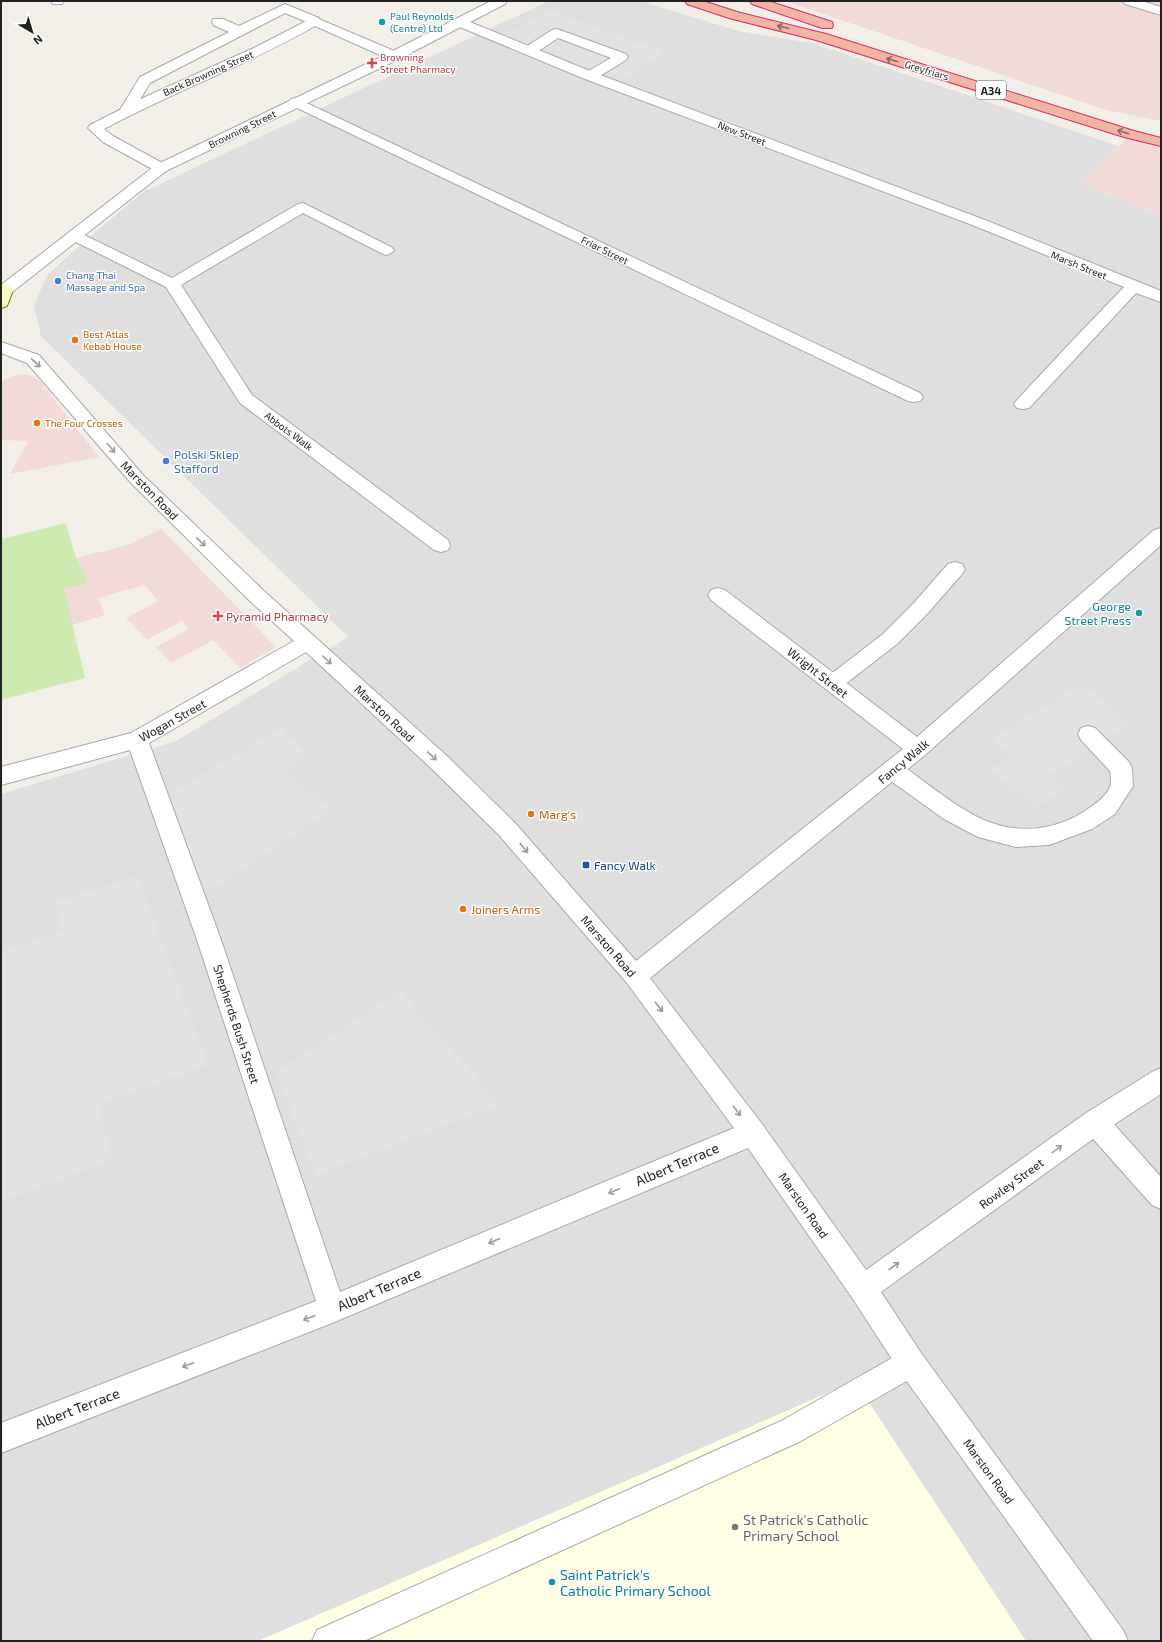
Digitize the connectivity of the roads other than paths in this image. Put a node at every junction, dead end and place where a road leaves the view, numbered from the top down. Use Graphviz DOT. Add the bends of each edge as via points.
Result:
graph roads {
  1 [pos="501,1"];
  2 [pos="691,1"];
  3 [pos="756,1"];
  4 [pos="1129,1"];
  5 [pos="1161,11"];
  6 [pos="314,21"];
  7 [pos="218,22"];
  8 [pos="460,22"];
  9 [pos="239,32"];
  10 [pos="529,51"];
  11 [pos="394,56"];
  12 [pos="590,76"];
  13 [pos="296,102"];
  14 [pos="127,110"];
  15 [pos="1113,115"];
  16 [pos="1161,142"];
  17 [pos="161,168"];
  18 [pos="75,236"];
  19 [pos="1025,243"];
  20 [pos="386,250"];
  21 [pos="172,284"];
  22 [pos="1133,287"];
  23 [pos="2,294"];
  24 [pos="1161,297"];
  25 [pos="1,347"];
  26 [pos="914,397"];
  27 [pos="1023,404"];
  28 [pos="1160,538"];
  29 [pos="441,545"];
  30 [pos="955,569"];
  31 [pos="718,595"];
  32 [pos="308,642"];
  33 [pos="833,683"];
  34 [pos="1088,734"];
  35 [pos="137,740"];
  36 [pos="918,749"];
  37 [pos="892,770"];
  38 [pos="1,776"];
  39 [pos="636,976"];
  40 [pos="1161,1080"];
  41 [pos="1095,1122"];
  42 [pos="753,1133"];
  43 [pos="1161,1196"];
  44 [pos="863,1289"];
  45 [pos="332,1309"];
  46 [pos="910,1363"];
  47 [pos="1,1438"];
  48 [pos="328,1641"];
  49 [pos="1112,1641"];
  1 -- 8 [label="street, Browning Street"];
  16 -- 2 [label="highway, Greyfriars / A34, one-way" via="821,37 733,15"];
  3 -- 15 [label="highway, Greyfriars / A34"];
  4 -- 5 [label="street"];
  6 -- 9 [label="street" via="285,8"];
  6 -- 11 [label="street"];
  6 -- 14 [label="street, Back Browning Street" via="287,38"];
  7 -- 9 [label="street"];
  8 -- 10 [label="street, New Street"];
  8 -- 11 [label="street, Browning Street"];
  9 -- 14 [label="street" via="145,80"];
  10 -- 12 [label="street, New Street"];
  10 -- 12 [label="street" via="556,33 621,57"];
  11 -- 13 [label="street, Browning Street"];
  12 -- 19 [label="street, New Street" via="972,220"];
  13 -- 17 [label="street, Browning Street"];
  13 -- 26 [label="street, Friar Street"];
  14 -- 17 [label="street, Back Browning Street" via="95,128 108,139"];
  17 -- 18 [label="street, Browning Street"];
  18 -- 21 [label="street"];
  18 -- 23 [label="street, Browning Street"];
  19 -- 22 [label="street, Marsh Street"];
  20 -- 21 [label="street" via="303,207"];
  21 -- 29 [label="street, Abbots Walk" via="246,399"];
  22 -- 24 [label="street, Marsh Street"];
  22 -- 27 [label="street"];
  25 -- 32 [label="street, Marston Road, one-way" via="33,359 136,479"];
  28 -- 36 [label="street, Fancy Walk"];
  30 -- 33 [label="street" via="897,634"];
  31 -- 33 [label="street, Wright Street"];
  32 -- 35 [label="street, Wogan Street"];
  32 -- 39 [label="street, Marston Road, one-way" via="440,763 507,829"];
  33 -- 36 [label="street, Wright Street"];
  34 -- 37 [label="street" via="1121,768 1122,786 1107,808 1084,824 1049,836 1016,838 986,831 952,813"];
  35 -- 38 [label="street, Wogan Street"];
  35 -- 45 [label="street, Shepherds Bush Street" via="208,937"];
  36 -- 37 [label="street, Fancy Walk"];
  37 -- 39 [label="street, Fancy Walk"];
  39 -- 42 [label="street, Marston Road, one-way"];
  40 -- 41 [label="street, Rowley Street"];
  41 -- 43 [label="street"];
  44 -- 41 [label="street, Rowley Street, one-way"];
  42 -- 44 [label="street, Marston Road"];
  42 -- 45 [label="street, Albert Terrace, one-way"];
  44 -- 46 [label="street, Marston Road"];
  45 -- 47 [label="street, Albert Terrace, one-way"];
  46 -- 48 [label="street" via="791,1430"];
  46 -- 49 [label="street, Marston Road"];
}
